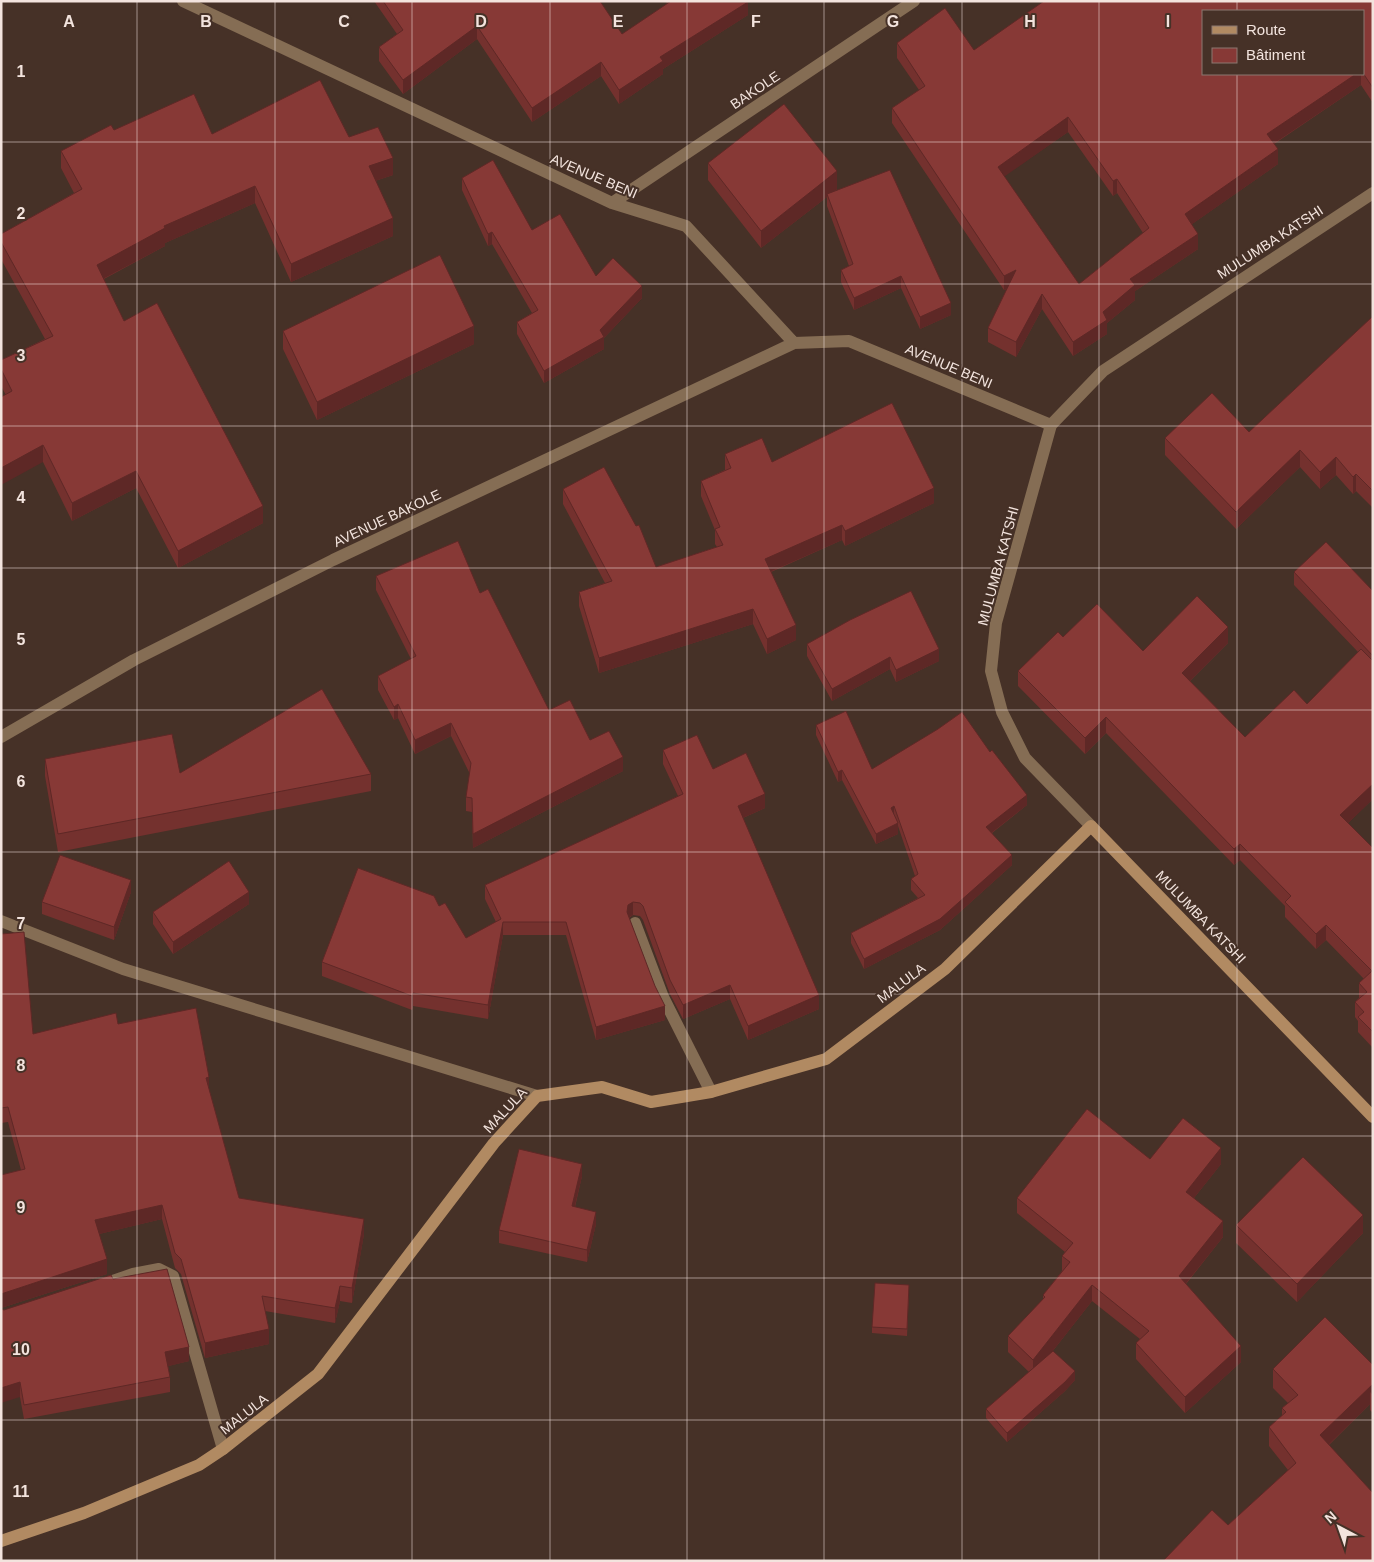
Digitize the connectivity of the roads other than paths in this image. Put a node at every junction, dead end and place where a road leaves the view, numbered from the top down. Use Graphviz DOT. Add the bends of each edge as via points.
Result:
graph roads {
  1 [pos="914,1"];
  2 [pos="188,2"];
  3 [pos="1372,195"];
  4 [pos="612,203"];
  5 [pos="794,343"];
  6 [pos="1051,425"];
  7 [pos="1,737"];
  8 [pos="1091,826"];
  9 [pos="1,921"];
  10 [pos="635,923"];
  11 [pos="710,1092"];
  12 [pos="537,1096"];
  13 [pos="1373,1117"];
  14 [pos="96,1286"];
  15 [pos="223,1449"];
  16 [pos="1,1541"];
  1 -- 4 [label="street, BAKOLE"];
  2 -- 4 [label="street, AVENUE BENI"];
  3 -- 6 [label="street, MULUMBA KATSHI" via="1103,371"];
  4 -- 5 [label="street, AVENUE BENI" via="686,226"];
  5 -- 6 [label="street, AVENUE BENI" via="849,341"];
  5 -- 7 [label="street, AVENUE BAKOLE" via="333,560 134,660"];
  6 -- 8 [label="street, MULUMBA KATSHI" via="996,623 991,671 1002,712 1025,758"];
  8 -- 11 [label="street, MALULA" via="945,969 826,1059"];
  8 -- 13 [label="street, MULUMBA KATSHI"];
  9 -- 12 [label="street" via="123,969"];
  10 -- 11 [label="street" via="663,997"];
  11 -- 12 [label="street, MALULA" via="651,1102 602,1087"];
  12 -- 15 [label="street, MALULA" via="494,1143 318,1374"];
  14 -- 15 [label="street" via="133,1274 159,1270 173,1276"];
  15 -- 16 [label="street, MALULA" via="200,1465 84,1513"];
}
